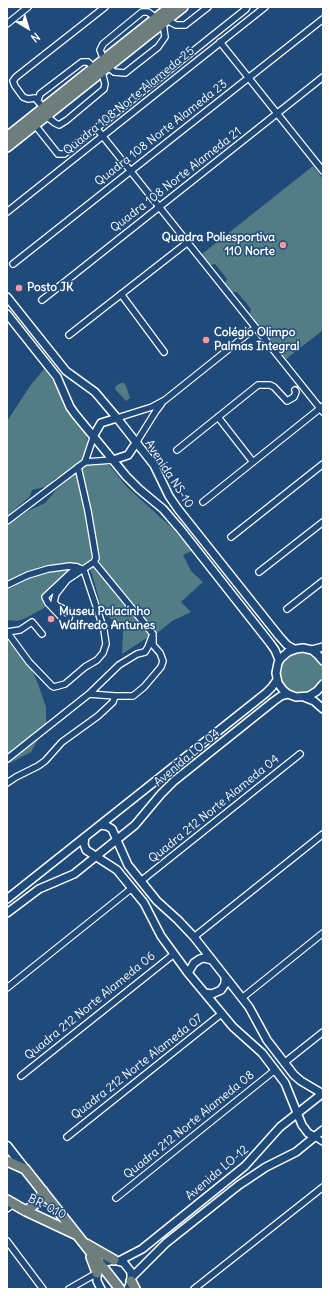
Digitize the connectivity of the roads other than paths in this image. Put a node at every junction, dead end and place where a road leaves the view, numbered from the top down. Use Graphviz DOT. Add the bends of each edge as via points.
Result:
graph roads {
  1 [pos="28,7"];
  2 [pos="105,7"];
  3 [pos="183,7"];
  4 [pos="208,7"];
  5 [pos="264,7"];
  6 [pos="246,8"];
  7 [pos="163,15"];
  8 [pos="252,17"];
  9 [pos="323,19"];
  10 [pos="7,24"];
  11 [pos="220,42"];
  12 [pos="102,67"];
  13 [pos="323,77"];
  14 [pos="249,78"];
  15 [pos="38,100"];
  16 [pos="45,112"];
  17 [pos="277,113"];
  18 [pos="35,125"];
  19 [pos="97,128"];
  20 [pos="103,135"];
  21 [pos="7,138"];
  22 [pos="7,147"];
  23 [pos="131,171"];
  24 [pos="323,171"];
  25 [pos="160,206"];
  26 [pos="7,212"];
  27 [pos="188,242"];
  28 [pos="13,264"];
  29 [pos="122,294"];
  30 [pos="7,297"];
  31 [pos="42,300"];
  32 [pos="7,314"];
  33 [pos="255,328"];
  34 [pos="69,335"];
  35 [pos="164,352"];
  36 [pos="295,390"];
  37 [pos="165,400"];
  38 [pos="322,409"];
  39 [pos="218,417"];
  40 [pos="117,418"];
  41 [pos="94,435"];
  42 [pos="136,443"];
  43 [pos="177,450"];
  44 [pos="113,460"];
  45 [pos="85,462"];
  46 [pos="253,462"];
  47 [pos="323,464"];
  48 [pos="78,467"];
  49 [pos="202,502"];
  50 [pos="7,521"];
  51 [pos="323,522"];
  52 [pos="231,536"];
  53 [pos="94,562"];
  54 [pos="77,567"];
  55 [pos="84,570"];
  56 [pos="259,572"];
  57 [pos="323,581"];
  58 [pos="7,585"];
  59 [pos="287,610"];
  60 [pos="7,632"];
  61 [pos="42,634"];
  62 [pos="153,634"];
  63 [pos="323,647"];
  64 [pos="294,650"];
  65 [pos="312,650"];
  66 [pos="280,660"];
  67 [pos="323,661"];
  68 [pos="277,680"];
  69 [pos="323,684"];
  70 [pos="89,694"];
  71 [pos="288,694"];
  72 [pos="115,696"];
  73 [pos="304,697"];
  74 [pos="323,709"];
  75 [pos="300,754"];
  76 [pos="7,759"];
  77 [pos="7,783"];
  78 [pos="100,825"];
  79 [pos="323,834"];
  80 [pos="85,837"];
  81 [pos="117,840"];
  82 [pos="96,857"];
  83 [pos="141,881"];
  84 [pos="132,888"];
  85 [pos="7,899"];
  86 [pos="7,913"];
  87 [pos="323,933"];
  88 [pos="194,937"];
  89 [pos="174,954"];
  90 [pos="212,960"];
  91 [pos="188,973"];
  92 [pos="225,977"];
  93 [pos="7,988"];
  94 [pos="205,993"];
  95 [pos="242,998"];
  96 [pos="221,1014"];
  97 [pos="323,1032"];
  98 [pos="284,1063"];
  99 [pos="275,1070"];
  100 [pos="21,1076"];
  101 [pos="323,1094"];
  102 [pos="298,1113"];
  103 [pos="323,1130"];
  104 [pos="66,1137"];
  105 [pos="315,1137"];
  106 [pos="323,1142"];
  107 [pos="7,1146"];
  108 [pos="7,1161"];
  109 [pos="25,1169"];
  110 [pos="323,1187"];
  111 [pos="43,1191"];
  112 [pos="116,1198"];
  113 [pos="9,1204"];
  114 [pos="26,1211"];
  115 [pos="78,1235"];
  116 [pos="7,1241"];
  117 [pos="86,1245"];
  118 [pos="116,1260"];
  119 [pos="99,1269"];
  120 [pos="132,1284"];
  121 [pos="43,1289"];
  122 [pos="69,1289"];
  123 [pos="101,1289"];
  124 [pos="120,1289"];
  125 [pos="194,1289"];
  1 -- 10 [label="street"];
  2 -- 15 [label="street" via="13,81 23,97"];
  3 -- 7 [label="main road"];
  4 -- 7 [label="street" via="186,25 176,25"];
  5 -- 8 [label="street, Quadra 108 Norte Alameda 25"];
  6 -- 8 [label="street"];
  6 -- 19 [label="street"];
  7 -- 12 [label="main road"];
  7 -- 12 [label="street" via="142,12 103,44 100,50"];
  7 -- 12 [label="street" via="165,37 158,47 125,73"];
  8 -- 11 [label="street, Quadra 108 Norte Alameda 25"];
  9 -- 14 [label="street, Quadra 108 Norte Alameda 23"];
  11 -- 14 [label="street"];
  11 -- 20 [label="street, Quadra 108 Norte Alameda 25"];
  12 -- 15 [label="street" via="82,62 40,94"];
  12 -- 16 [label="main road"];
  12 -- 16 [label="street" via="104,89 67,120 59,125"];
  13 -- 17 [label="street, Quadra 108 Norte Alameda 21"];
  14 -- 17 [label="street"];
  14 -- 23 [label="street, Quadra 108 Norte Alameda 23"];
  15 -- 16 [label="street"];
  16 -- 18 [label="main road"];
  16 -- 21 [label="main road"];
  17 -- 24 [label="street"];
  17 -- 25 [label="street, Quadra 108 Norte Alameda 21"];
  18 -- 19 [label="street" via="56,152 62,155"];
  18 -- 22 [label="main road"];
  19 -- 20 [label="street"];
  20 -- 23 [label="street"];
  20 -- 26 [label="street, Quadra 108 Norte Alameda 25"];
  23 -- 25 [label="street"];
  23 -- 28 [label="street, Quadra 108 Norte Alameda 23"];
  25 -- 27 [label="street"];
  25 -- 31 [label="street, Quadra 108 Norte Alameda 21"];
  27 -- 29 [label="street"];
  27 -- 33 [label="street"];
  29 -- 34 [label="street"];
  29 -- 35 [label="street"];
  30 -- 40 [label="street, Avenida NS-10" via="66,371 95,392"];
  32 -- 41 [label="street, Avenida NS-10" via="57,377 70,407"];
  33 -- 37 [label="street"];
  33 -- 38 [label="street"];
  36 -- 39 [label="street" via="294,398 287,402 274,387 258,385"];
  37 -- 40 [label="street"];
  37 -- 42 [label="street"];
  38 -- 46 [label="street"];
  39 -- 43 [label="street"];
  39 -- 46 [label="street"];
  40 -- 41 [label="street" via="101,423"];
  40 -- 42 [label="street, Avenida NS-10"];
  41 -- 44 [label="street, Avenida NS-10"];
  41 -- 45 [label="street"];
  42 -- 44 [label="street" via="128,455"];
  42 -- 64 [label="street, Avenida NS-10" via="154,465 178,509 279,636"];
  44 -- 45 [label="street"];
  44 -- 66 [label="street, Avenida NS-10" via="132,483 163,509 270,643"];
  45 -- 48 [label="street"];
  46 -- 49 [label="street"];
  47 -- 52 [label="street"];
  48 -- 50 [label="street"];
  48 -- 53 [label="street" via="96,554"];
  51 -- 56 [label="street"];
  53 -- 55 [label="street"];
  53 -- 62 [label="street"];
  54 -- 55 [label="street"];
  54 -- 55 [label="street" via="45,597 64,620 69,618 70,614 57,606 54,597 69,578"];
  54 -- 58 [label="street" via="38,571"];
  55 -- 60 [label="street" via="106,637 105,648 97,660 65,684 52,686 29,662"];
  57 -- 59 [label="street"];
  60 -- 61 [label="street" via="20,630 32,622"];
  62 -- 70 [label="street" via="145,652 119,665"];
  62 -- 72 [label="street" via="154,644 163,661 161,667 133,696"];
  63 -- 65 [label="street"];
  64 -- 65 [label="street"];
  64 -- 66 [label="street"];
  65 -- 67 [label="street"];
  66 -- 68 [label="street"];
  68 -- 71 [label="street"];
  68 -- 78 [label="street, Avenida LO-04" via="266,693"];
  69 -- 73 [label="street" via="315,693"];
  70 -- 72 [label="street"];
  70 -- 76 [label="street"];
  71 -- 73 [label="street"];
  71 -- 81 [label="street, Avenida LO-04" via="274,701 170,784 138,823"];
  72 -- 77 [label="street" via="113,702 98,716 62,742 41,763"];
  73 -- 74 [label="street"];
  75 -- 83 [label="street, Quadra 212 Norte Alameda 04"];
  78 -- 80 [label="street, Avenida LO-04"];
  78 -- 81 [label="street" via="112,829"];
  79 -- 88 [label="street"];
  80 -- 82 [label="street" via="86,850"];
  80 -- 85 [label="street, Avenida LO-04"];
  81 -- 82 [label="street, Avenida LO-04"];
  81 -- 83 [label="street" via="128,865"];
  82 -- 84 [label="street" via="118,872"];
  82 -- 86 [label="street, Avenida LO-04" via="74,874 39,890"];
  83 -- 88 [label="street" via="157,901"];
  84 -- 89 [label="street" via="144,903 161,936"];
  84 -- 93 [label="street"];
  87 -- 95 [label="street"];
  88 -- 90 [label="street"];
  89 -- 91 [label="street"];
  89 -- 100 [label="street, Quadra 212 Norte Alameda 06"];
  90 -- 91 [label="street" via="200,959"];
  90 -- 92 [label="street"];
  91 -- 94 [label="street"];
  92 -- 94 [label="street" via="225,984 221,990 212,994"];
  92 -- 95 [label="street"];
  94 -- 96 [label="street"];
  95 -- 98 [label="street"];
  96 -- 99 [label="street" via="262,1053"];
  96 -- 104 [label="street, Quadra 212 Norte Alameda 07"];
  97 -- 98 [label="street"];
  98 -- 101 [label="street" via="301,1081"];
  99 -- 102 [label="street" via="287,1086"];
  99 -- 112 [label="street, Quadra 212 Norte Alameda 08"];
  101 -- 102 [label="street, Avenida LO-12"];
  102 -- 105 [label="street" via="305,1129"];
  102 -- 118 [label="street, Avenida LO-12" via="274,1132 245,1166 142,1249"];
  103 -- 105 [label="street, Avenida LO-12"];
  105 -- 106 [label="street"];
  105 -- 120 [label="street, Avenida LO-12" via="296,1152 239,1185 163,1246"];
  107 -- 109 [label="main road"];
  108 -- 109 [label="main road"];
  109 -- 111 [label="main road"];
  110 -- 125 [label="street"];
  111 -- 114 [label="main road" via="39,1201"];
  111 -- 115 [label="main road"];
  113 -- 114 [label="main road, BR-010"];
  114 -- 115 [label="main road, BR-010"];
  115 -- 117 [label="main road"];
  116 -- 121 [label="street"];
  117 -- 118 [label="main road"];
  117 -- 119 [label="main road"];
  118 -- 119 [label="street, Avenida LO-12"];
  118 -- 120 [label="street" via="128,1267"];
  119 -- 122 [label="street"];
  119 -- 123 [label="street" via="97,1281"];
  119 -- 124 [label="main road"];
}
